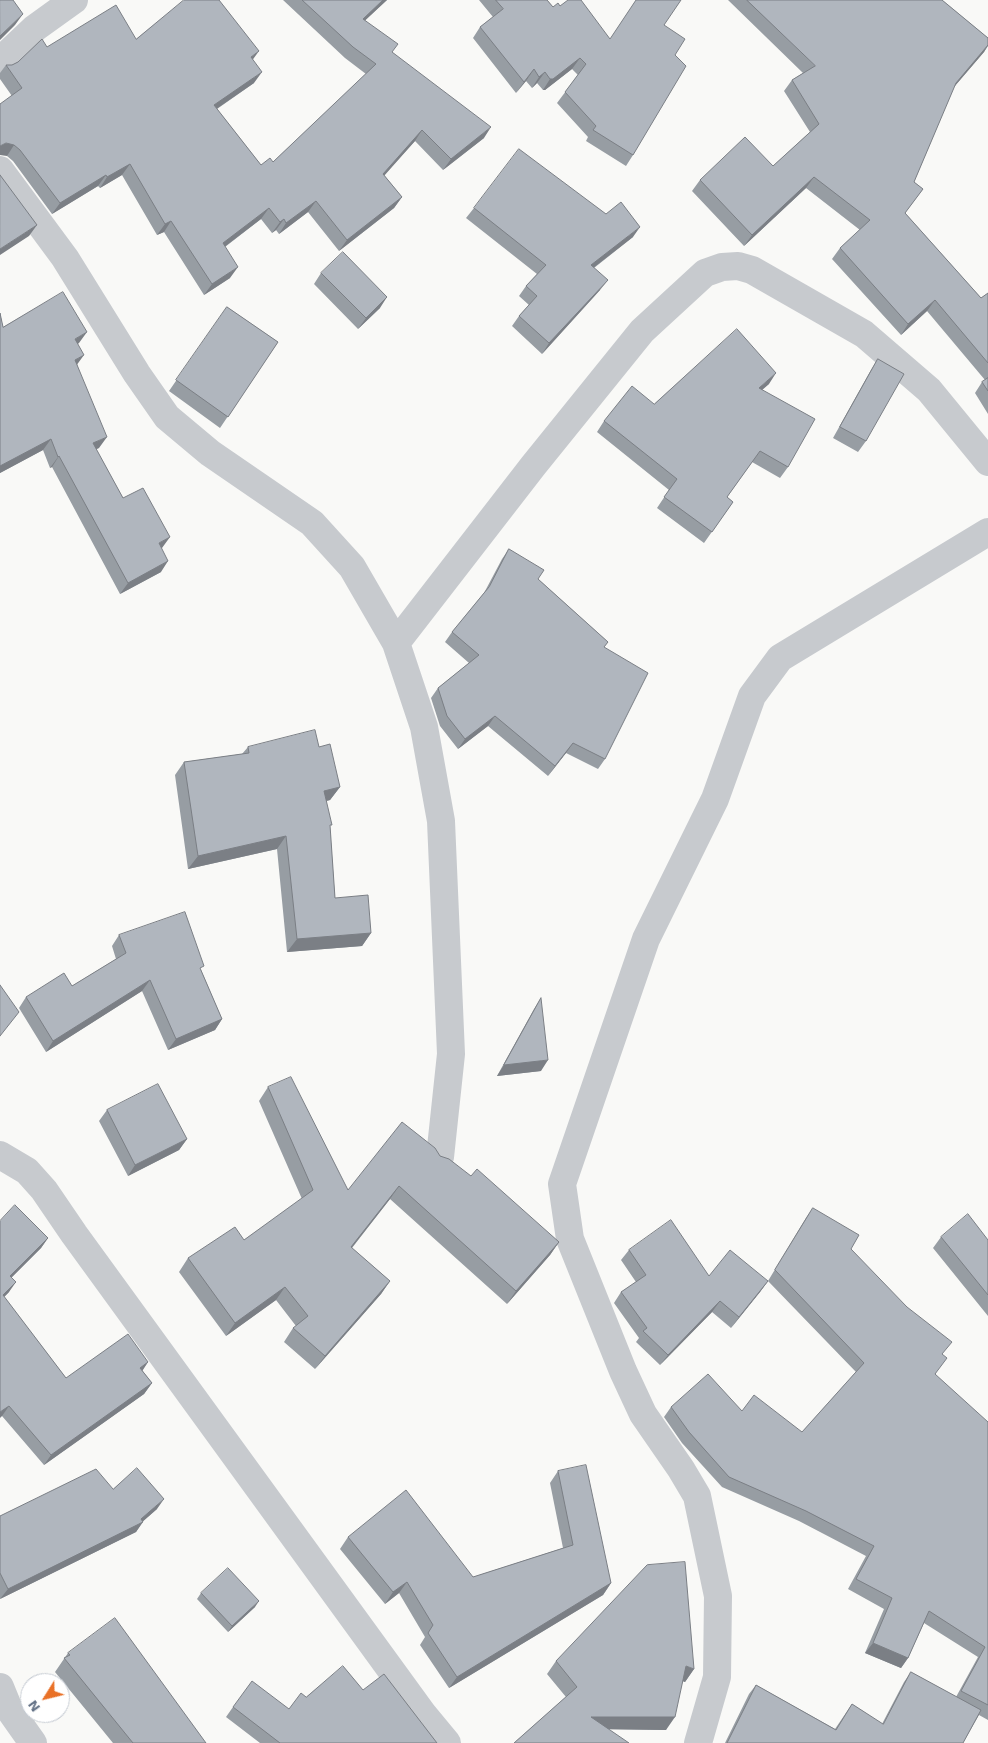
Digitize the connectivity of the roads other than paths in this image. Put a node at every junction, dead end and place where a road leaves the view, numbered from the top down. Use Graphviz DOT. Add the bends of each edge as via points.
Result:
graph roads {
  1 [pos="74,0"];
  2 [pos="0,61"];
  3 [pos="0,170"];
  4 [pos="988,462"];
  5 [pos="988,532"];
  6 [pos="396,643"];
  7 [pos="0,1155"];
  8 [pos="440,1156"];
  9 [pos="0,1687"];
  10 [pos="33,1743"];
  11 [pos="447,1743"];
  12 [pos="698,1743"];
  1 -- 2 [label="street" via="35,28"];
  3 -- 6 [label="street" via="64,258 167,417 210,453 312,523 352,567"];
  4 -- 6 [label="street" via="929,390 864,334 752,270 738,266 722,268 705,274 642,331 532,466"];
  5 -- 12 [label="street" via="780,658 752,696 715,799 646,939 562,1184 570,1239 623,1371 643,1414 697,1496 718,1596 717,1677"];
  6 -- 8 [label="street" via="424,727 441,821 451,1054"];
  7 -- 11 [label="street" via="26,1171 44,1190"];
  9 -- 10 [label="street" via="9,1708"];
}
